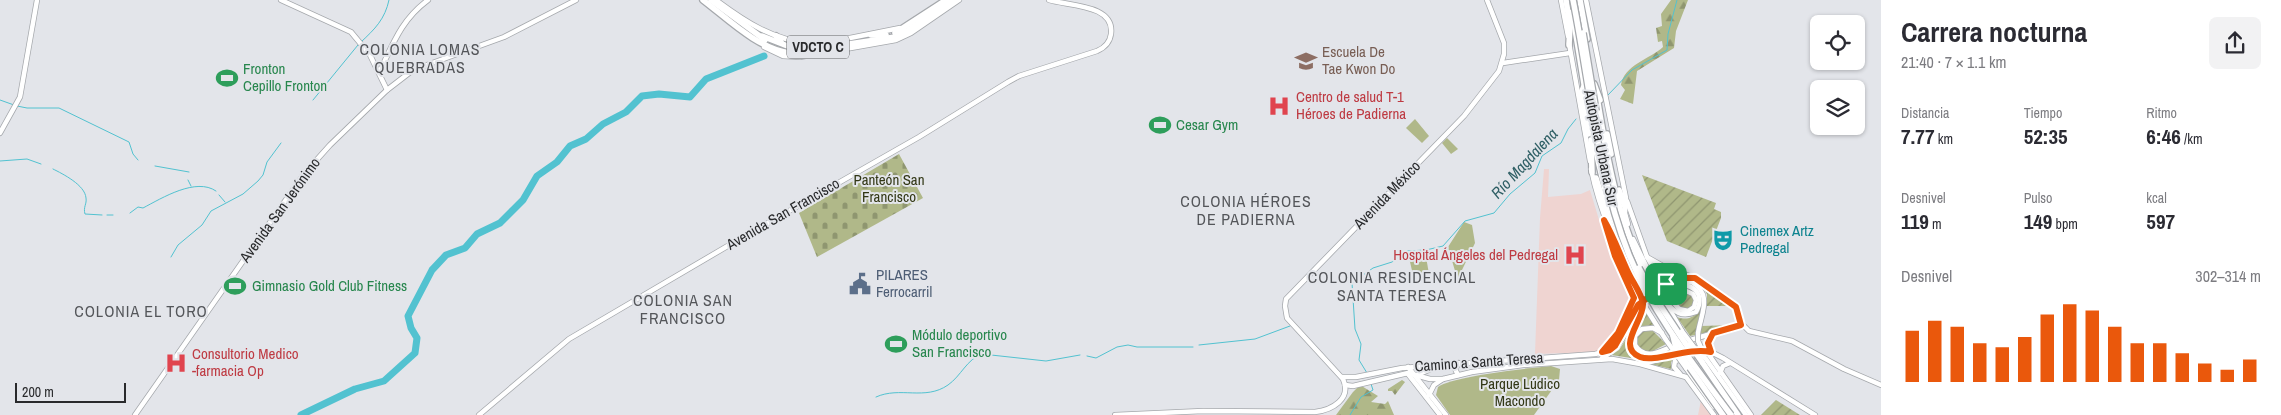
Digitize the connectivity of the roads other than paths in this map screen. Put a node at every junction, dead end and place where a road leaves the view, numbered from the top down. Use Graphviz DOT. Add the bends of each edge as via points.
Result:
graph roads {
  1 [pos="37,0"];
  2 [pos="428,0"];
  3 [pos="576,0"];
  4 [pos="701,0"];
  5 [pos="711,0"];
  6 [pos="716,0"];
  7 [pos="945,0"];
  8 [pos="953,0"];
  9 [pos="959,0"];
  10 [pos="1050,0"];
  11 [pos="1561,0"];
  12 [pos="1566,0"];
  13 [pos="1575,0"];
  14 [pos="1585,0"];
  15 [pos="284,1"];
  16 [pos="1488,2"];
  17 [pos="1585,28"];
  18 [pos="906,30"];
  19 [pos="754,32"];
  20 [pos="871,35"];
  21 [pos="776,36"];
  22 [pos="886,37"];
  23 [pos="765,38"];
  24 [pos="782,42"];
  25 [pos="817,43"];
  26 [pos="828,43"];
  27 [pos="877,43"];
  28 [pos="1569,45"];
  29 [pos="771,48"];
  30 [pos="836,52"];
  31 [pos="1570,53"];
  32 [pos="792,58"];
  33 [pos="1502,63"];
  34 [pos="379,73"];
  35 [pos="1594,84"];
  36 [pos="1584,86"];
  37 [pos="1576,87"];
  38 [pos="387,90"];
  39 [pos="1581,93"];
  40 [pos="1587,104"];
  41 [pos="0,133"];
  42 [pos="1588,134"];
  43 [pos="1592,172"];
  44 [pos="1596,178"];
  45 [pos="1626,198"];
  46 [pos="1625,207"];
  47 [pos="1604,220"];
  48 [pos="1614,237"];
  49 [pos="1647,257"];
  50 [pos="1695,278"];
  51 [pos="1652,283"];
  52 [pos="1666,284"];
  53 [pos="1676,286"];
  54 [pos="1640,290"];
  55 [pos="1643,302"];
  56 [pos="1663,302"];
  57 [pos="1650,308"];
  58 [pos="1741,325"];
  59 [pos="1662,333"];
  60 [pos="1713,333"];
  61 [pos="1670,336"];
  62 [pos="1602,352"];
  63 [pos="1711,352"];
  64 [pos="1668,355"];
  65 [pos="1599,359"];
  66 [pos="1704,359"];
  67 [pos="1730,362"];
  68 [pos="1459,363"];
  69 [pos="1441,364"];
  70 [pos="1640,364"];
  71 [pos="1405,367"];
  72 [pos="1408,373"];
  73 [pos="1720,374"];
  74 [pos="1458,375"];
  75 [pos="1414,376"];
  76 [pos="1341,377"];
  77 [pos="1356,377"];
  78 [pos="1686,377"];
  79 [pos="1430,378"];
  80 [pos="1443,379"];
  81 [pos="1418,383"];
  82 [pos="1345,385"];
  83 [pos="1881,385"];
  84 [pos="1429,395"];
  85 [pos="135,415"];
  86 [pos="479,415"];
  87 [pos="1115,415"];
  88 [pos="1129,415"];
  89 [pos="1440,415"];
  90 [pos="1446,415"];
  91 [pos="1714,415"];
  92 [pos="1721,415"];
  93 [pos="1733,415"];
  94 [pos="1746,415"];
  95 [pos="1751,415"];
  96 [pos="1815,415"];
  1 -- 41 [label="main road" via="18,102"];
  2 -- 34 [label="main road" via="405,20"];
  3 -- 38 [label="main road, Avenida San Jerónimo" via="511,34 413,70"];
  4 -- 29 [label="highway, VDCTO C"];
  4 -- 32 [label="main road" via="760,45"];
  5 -- 19 [label="highway, VDCTO C"];
  6 -- 21 [label="main road"];
  7 -- 18 [label="highway, VDCTO C"];
  7 -- 20 [label="main road" via="907,25"];
  8 -- 18 [label="highway, VDCTO C"];
  9 -- 27 [label="main road" via="911,33"];
  10 -- 86 [label="main road, Avenida San Francisco" via="1102,14 1111,29 1107,44 1096,51 1019,76 731,244 569,340"];
  11 -- 28 [label="main road"];
  12 -- 28 [label="highway"];
  13 -- 17 [label="highway"];
  13 -- 36 [label="highway"];
  13 -- 61 [label="highway, Autopista Urbana Sur, bridge" via="1599,147 1615,217 1646,292"];
  13 -- 93 [label="highway, Autopista Urbana Sur, bridge" via="1612,190 1632,255 1656,300"];
  14 -- 17 [label="highway"];
  14 -- 45 [label="main road"];
  15 -- 34 [label="main road" via="351,32 376,63"];
  16 -- 33 [label="main road, Avenida México" via="1504,42"];
  17 -- 35 [label="highway"];
  18 -- 22 [label="highway, VDCTO C"];
  19 -- 22 [label="highway, VDCTO C" via="769,43 788,49"];
  19 -- 23 [label="highway"];
  20 -- 22 [label="highway"];
  20 -- 26 [label="main road"];
  21 -- 24 [label="highway"];
  21 -- 25 [label="main road" via="794,42"];
  22 -- 27 [label="highway"];
  22 -- 29 [label="highway, VDCTO C" via="803,52 782,52"];
  23 -- 24 [label="highway"];
  23 -- 26 [label="highway" via="794,47"];
  24 -- 25 [label="highway"];
  25 -- 26 [label="main road"];
  27 -- 30 [label="highway"];
  28 -- 31 [label="main road"];
  29 -- 32 [label="highway"];
  30 -- 32 [label="main road"];
  31 -- 33 [label="main road"];
  31 -- 37 [label="main road"];
  33 -- 76 [label="main road, Avenida México" via="1482,97 1286,299 1287,318"];
  34 -- 38 [label="main road"];
  35 -- 46 [label="highway"];
  35 -- 51 [label="highway" via="1619,208 1634,252"];
  36 -- 39 [label="highway"];
  36 -- 40 [label="highway"];
  37 -- 39 [label="highway"];
  37 -- 43 [label="main road"];
  38 -- 85 [label="main road, Avenida San Jerónimo" via="304,174"];
  39 -- 42 [label="highway"];
  40 -- 43 [label="highway"];
  40 -- 54 [label="highway" via="1610,214"];
  43 -- 47 [label="main road"];
  44 -- 48 [label="highway"];
  45 -- 46 [label="main road"];
  45 -- 49 [label="main road"];
  46 -- 51 [label="main road" via="1632,236"];
  47 -- 48 [label="main road"];
  47 -- 62 [label="main road" via="1615,256 1634,298 1618,333"];
  48 -- 54 [label="main road"];
  49 -- 50 [label="main road"];
  49 -- 53 [label="main road, bridge" via="1669,297 1679,309 1688,311 1696,300 1693,294"];
  50 -- 52 [label="main road" via="1680,278"];
  50 -- 58 [label="main road" via="1736,307"];
  51 -- 56 [label="highway, bridge"];
  51 -- 56 [label="main road, bridge"];
  52 -- 62 [label="main road" via="1638,305 1615,346"];
  52 -- 66 [label="main road, bridge" via="1687,281 1701,288 1705,302 1698,333"];
  53 -- 56 [label="main road" via="1689,286 1698,292 1700,304 1696,312 1679,315"];
  53 -- 65 [label="main road" via="1640,308 1617,349"];
  54 -- 55 [label="main road, bridge"];
  54 -- 57 [label="highway, bridge"];
  55 -- 57 [label="main road, bridge"];
  55 -- 64 [label="main road, bridge" via="1642,315 1630,336 1632,350 1639,357 1648,359"];
  56 -- 66 [label="highway, bridge"];
  57 -- 59 [label="main road"];
  57 -- 61 [label="highway"];
  58 -- 60 [label="main road"];
  58 -- 83 [label="main road" via="1749,331 1792,341"];
  59 -- 60 [label="main road" via="1653,328 1642,330 1635,336 1635,346 1641,352 1652,354"];
  59 -- 61 [label="main road"];
  60 -- 63 [label="main road" via="1708,343"];
  61 -- 92 [label="highway, bridge"];
  61 -- 92 [label="main road, bridge" via="1686,368"];
  61 -- 93 [label="highway, Autopista Urbana Sur, bridge"];
  61 -- 93 [label="highway, bridge"];
  62 -- 68 [label="main road, Camino a Santa Teresa"];
  63 -- 64 [label="main road" via="1692,350"];
  63 -- 67 [label="main road"];
  64 -- 70 [label="main road"];
  65 -- 70 [label="main road, Camino a Santa Teresa"];
  65 -- 74 [label="main road, Camino a Santa Teresa" via="1523,365"];
  66 -- 93 [label="highway"];
  66 -- 94 [label="main road"];
  67 -- 73 [label="main road"];
  67 -- 96 [label="main road"];
  68 -- 69 [label="main road, Camino a Santa Teresa"];
  68 -- 74 [label="main road" via="1455,369"];
  69 -- 71 [label="main road, Camino a Santa Teresa"];
  69 -- 75 [label="main road"];
  70 -- 78 [label="main road"];
  71 -- 72 [label="main road"];
  71 -- 75 [label="main road"];
  71 -- 77 [label="main road, Camino a Santa Teresa"];
  72 -- 75 [label="main road"];
  72 -- 82 [label="main road, Camino a Santa Teresa"];
  73 -- 78 [label="main road" via="1706,354 1675,361 1675,370"];
  73 -- 95 [label="main road"];
  74 -- 80 [label="main road, Camino a Santa Teresa"];
  75 -- 79 [label="main road, Camino a Santa Teresa"];
  75 -- 81 [label="main road"];
  76 -- 77 [label="main road, Camino a Santa Teresa"];
  76 -- 82 [label="main road, Avenida México"];
  77 -- 82 [label="main road, Camino a Santa Teresa"];
  78 -- 91 [label="main road"];
  79 -- 80 [label="main road, Camino a Santa Teresa"];
  79 -- 81 [label="main road"];
  80 -- 84 [label="main road" via="1434,385"];
  81 -- 84 [label="main road"];
  81 -- 89 [label="main road"];
  82 -- 88 [label="main road" via="1346,392 1340,402 1319,411"];
  84 -- 90 [label="main road"];
  87 -- 88 [label="main road"];
}
